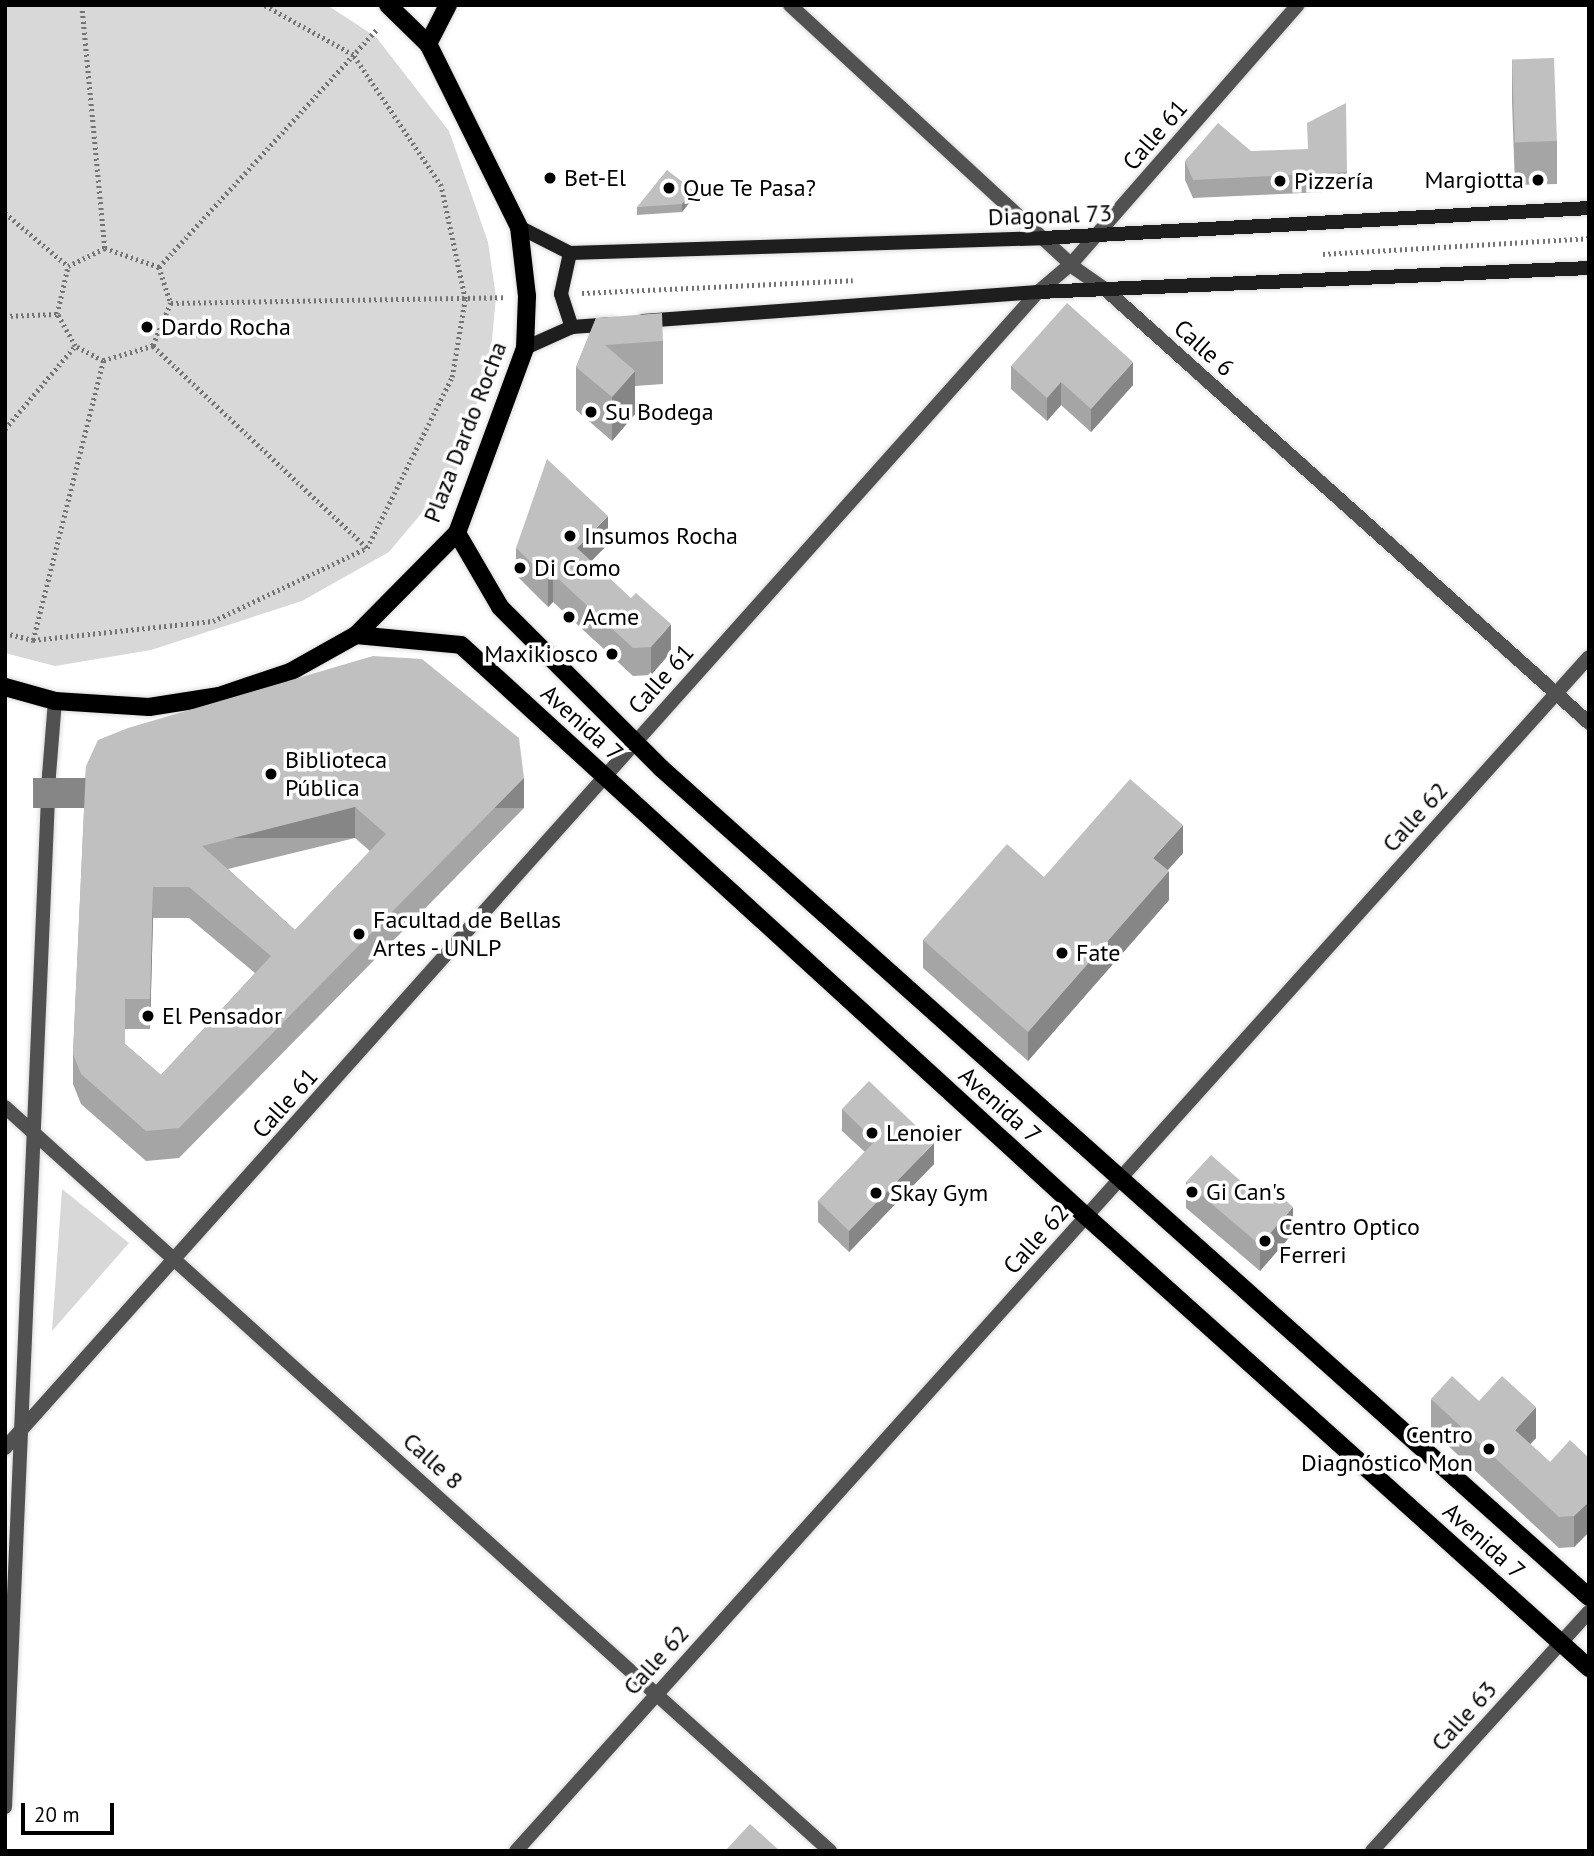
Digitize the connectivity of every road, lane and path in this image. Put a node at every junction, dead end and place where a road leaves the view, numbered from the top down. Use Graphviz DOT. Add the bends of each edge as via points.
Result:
graph roads {
  1 [pos="82,5"];
  2 [pos="263,5"];
  3 [pos="447,5"];
  4 [pos="790,5"];
  5 [pos="1298,5"];
  6 [pos="391,8"];
  7 [pos="428,44"];
  8 [pos="353,55"];
  9 [pos="1589,208"];
  10 [pos="5,213"];
  11 [pos="519,227"];
  12 [pos="1096,236"];
  13 [pos="1043,238"];
  14 [pos="105,248"];
  15 [pos="570,253"];
  16 [pos="1071,264"];
  17 [pos="68,266"];
  18 [pos="159,267"];
  19 [pos="1589,268"];
  20 [pos="1105,289"];
  21 [pos="1038,292"];
  22 [pos="465,299"];
  23 [pos="171,303"];
  24 [pos="57,314"];
  25 [pos="5,316"];
  26 [pos="572,327"];
  27 [pos="75,346"];
  28 [pos="153,346"];
  29 [pos="525,348"];
  30 [pos="103,360"];
  31 [pos="5,429"];
  32 [pos="457,533"];
  33 [pos="367,548"];
  34 [pos="5,633"];
  35 [pos="356,635"];
  36 [pos="33,640"];
  37 [pos="1589,657"];
  38 [pos="5,687"];
  39 [pos="1556,693"];
  40 [pos="55,701"];
  41 [pos="1589,723"];
  42 [pos="635,743"];
  43 [pos="604,777"];
  44 [pos="5,1107"];
  45 [pos="34,1133"];
  46 [pos="1121,1179"];
  47 [pos="1087,1217"];
  48 [pos="176,1260"];
  49 [pos="21,1430"];
  50 [pos="5,1448"];
  51 [pos="1589,1597"];
  52 [pos="1589,1612"];
  53 [pos="1561,1643"];
  54 [pos="1589,1668"];
  55 [pos="657,1693"];
  56 [pos="5,1807"];
  57 [pos="516,1851"];
  58 [pos="830,1851"];
  59 [pos="1372,1851"];
  1 -- 14 [label="path"];
  2 -- 8 [label="path"];
  3 -- 7 [label="main road"];
  4 -- 13 [label="street, Calle 6"];
  5 -- 12 [label="street, Calle 61"];
  6 -- 7 [label="main road, Plaza Dardo Rocha"];
  6 -- 8 [label="path"];
  7 -- 11 [label="main road, Plaza Dardo Rocha"];
  8 -- 18 [label="path"];
  8 -- 22 [label="path" via="441,186"];
  9 -- 12 [label="main road, Diagonal 73"];
  10 -- 17 [label="path"];
  11 -- 15 [label="main road, Diagonal 73"];
  11 -- 29 [label="main road, Plaza Dardo Rocha" via="527,296"];
  12 -- 13 [label="main road, Diagonal 73"];
  12 -- 16 [label="street, Calle 61"];
  13 -- 15 [label="main road, Diagonal 73"];
  13 -- 16 [label="street, Calle 6"];
  14 -- 17 [label="path"];
  14 -- 18 [label="path"];
  15 -- 26 [label="main road" via="561,294"];
  16 -- 20 [label="street, Calle 6"];
  16 -- 21 [label="street, Calle 61"];
  17 -- 24 [label="path"];
  18 -- 23 [label="path"];
  19 -- 20 [label="main road"];
  20 -- 21 [label="main road"];
  20 -- 39 [label="street, Calle 6"];
  21 -- 26 [label="main road"];
  21 -- 42 [label="street, Calle 61"];
  22 -- 23 [label="path"];
  22 -- 33 [label="path" via="452,377"];
  23 -- 28 [label="path"];
  24 -- 25 [label="path"];
  24 -- 27 [label="path"];
  26 -- 29 [label="main road"];
  27 -- 30 [label="path"];
  27 -- 31 [label="path"];
  28 -- 30 [label="path"];
  28 -- 33 [label="path"];
  29 -- 32 [label="main road, Plaza Dardo Rocha"];
  30 -- 36 [label="path"];
  32 -- 35 [label="main road, Plaza Dardo Rocha"];
  32 -- 42 [label="main road, Avenida 7" via="500,607"];
  33 -- 36 [label="path" via="213,621"];
  34 -- 36 [label="path"];
  35 -- 40 [label="main road, Plaza Dardo Rocha" via="290,672 219,696 149,707"];
  35 -- 43 [label="main road, Avenida 7" via="461,645"];
  37 -- 39 [label="street, Calle 62"];
  38 -- 40 [label="main road, Plaza Dardo Rocha"];
  39 -- 41 [label="street, Calle 6"];
  39 -- 46 [label="street, Calle 62"];
  40 -- 45 [label="street"];
  42 -- 43 [label="street, Calle 61"];
  42 -- 46 [label="main road, Avenida 7"];
  43 -- 47 [label="main road, Avenida 7"];
  43 -- 48 [label="street, Calle 61"];
  44 -- 45 [label="street, Calle 8"];
  45 -- 48 [label="street, Calle 8"];
  45 -- 49 [label="street"];
  46 -- 47 [label="street, Calle 62"];
  46 -- 51 [label="main road, Avenida 7"];
  47 -- 53 [label="main road, Avenida 7"];
  47 -- 55 [label="street, Calle 62"];
  48 -- 49 [label="street, Calle 61"];
  48 -- 55 [label="street, Calle 8"];
  49 -- 50 [label="street, Calle 61"];
  49 -- 56 [label="street"];
  52 -- 53 [label="street, Calle 63"];
  53 -- 54 [label="main road, Avenida 7"];
  53 -- 59 [label="street, Calle 63"];
  55 -- 57 [label="street, Calle 62"];
  55 -- 58 [label="street, Calle 8"];
}
